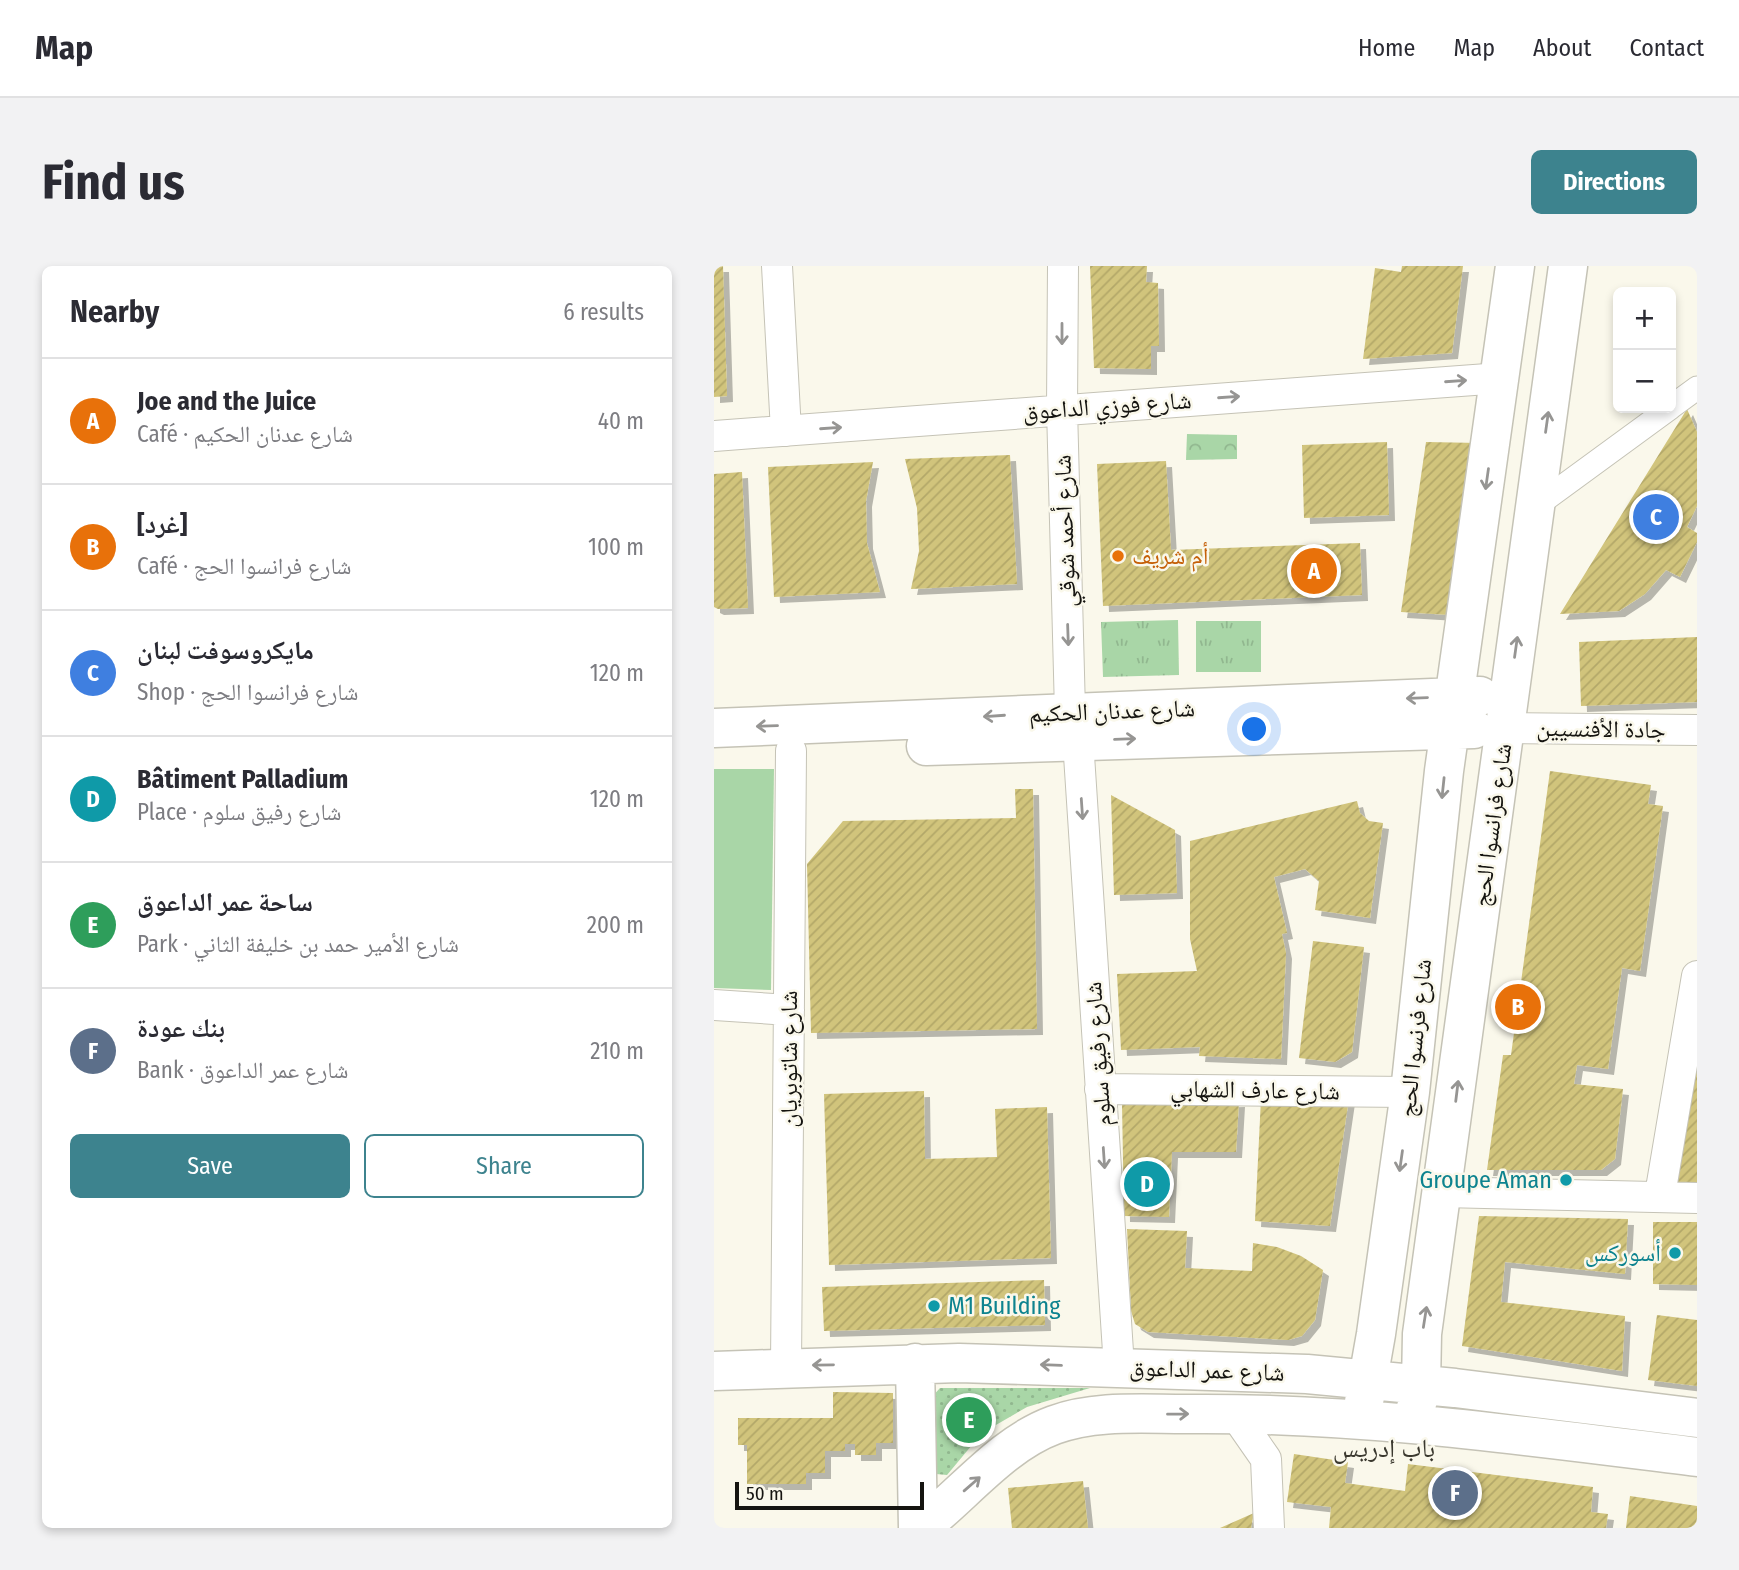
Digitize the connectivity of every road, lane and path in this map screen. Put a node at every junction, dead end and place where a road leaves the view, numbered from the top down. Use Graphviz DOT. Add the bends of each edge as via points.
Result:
graph roads {
  1 [pos="777,266"];
  2 [pos="1063,266"];
  3 [pos="1515,266"];
  4 [pos="1568,266"];
  5 [pos="1500,377"];
  6 [pos="1697,388"];
  7 [pos="1676,403"];
  8 [pos="1062,408"];
  9 [pos="1662,413"];
  10 [pos="786,431"];
  11 [pos="714,436"];
  12 [pos="1536,506"];
  13 [pos="1507,712"];
  14 [pos="1454,713"];
  15 [pos="1074,726"];
  16 [pos="714,728"];
  17 [pos="1697,730"];
  18 [pos="791,751"];
  19 [pos="714,754"];
  20 [pos="1697,976"];
  21 [pos="714,1006"];
  22 [pos="789,1010"];
  23 [pos="1100,1088"];
  24 [pos="1410,1092"];
  25 [pos="1443,1192"];
  26 [pos="1660,1195"];
  27 [pos="1697,1198"];
  28 [pos="915,1363"];
  29 [pos="786,1366"];
  30 [pos="1119,1367"];
  31 [pos="714,1371"];
  32 [pos="1369,1378"];
  33 [pos="1421,1385"];
  34 [pos="1234,1413"];
  35 [pos="1697,1418"];
  36 [pos="1361,1419"];
  37 [pos="1413,1423"];
  38 [pos="1697,1457"];
  39 [pos="932,1524"];
  40 [pos="1269,1528"];
  1 -- 10 [label="street"];
  2 -- 8 [label="street, شارع أحمد شوقي, one-way"];
  3 -- 5 [label="street"];
  12 -- 4 [label="street, شارع فرانسوا الحج, one-way"];
  8 -- 5 [label="street, شارع فوزي الداعوق, one-way"];
  5 -- 14 [label="street, one-way"];
  6 -- 7 [label="street"];
  10 -- 8 [label="street, شارع فوزي الداعوق, one-way"];
  8 -- 15 [label="street, شارع أحمد شوقي, one-way"];
  9 -- 12 [label="street"];
  10 -- 11 [label="street, شارع فوزي الداعوق"];
  13 -- 12 [label="street, شارع فرانسوا الحج, one-way"];
  13 -- 14 [label="street, شارع عدنان الحكيم"];
  13 -- 17 [label="street, جادة الأفنسيين"];
  25 -- 13 [label="street, شارع فرانسوا الحج, one-way"];
  14 -- 15 [label="street, شارع عدنان الحكيم"];
  14 -- 24 [label="street, شارع فرنسوا الحج, one-way"];
  15 -- 16 [label="street, شارع عدنان الحكيم, one-way"];
  15 -- 18 [label="street, شارع عدنان الحكيم"];
  15 -- 23 [label="street, شارع رفيق سلوم, one-way"];
  18 -- 19 [label="street, شارع عدنان الحكيم"];
  18 -- 22 [label="street, شارع شاتوبريان"];
  20 -- 26 [label="street"];
  21 -- 22 [label="street"];
  22 -- 29 [label="street, شارع شاتوبريان"];
  23 -- 24 [label="street, شارع عارف الشهابي"];
  23 -- 30 [label="street, شارع رفيق سلوم, one-way"];
  24 -- 32 [label="street, شارع فرنسوا الحج, one-way"];
  25 -- 26 [label="street"];
  33 -- 25 [label="street, شارع فرانسوا الحج, one-way" via="1422,1334"];
  26 -- 27 [label="street"];
  28 -- 29 [label="street, شارع عمر الداعوق, one-way"];
  30 -- 28 [label="street, شارع عمر الداعوق, one-way"];
  28 -- 39 [label="street"];
  29 -- 31 [label="street, شارع عمر الداعوق"];
  30 -- 32 [label="street, شارع عمر الداعوق"];
  32 -- 33 [label="street, شارع عمر الداعوق"];
  32 -- 36 [label="street, شارع فرنسوا الحج"];
  33 -- 35 [label="street, شارع عمر الداعوق"];
  33 -- 37 [label="street, شارع فرانسوا الحج"];
  34 -- 36 [label="street"];
  39 -- 34 [label="street, one-way" via="1011,1450 1053,1425 1094,1415"];
  34 -- 40 [label="street" via="1266,1459"];
  36 -- 37 [label="street"];
  37 -- 38 [label="street"];
}
